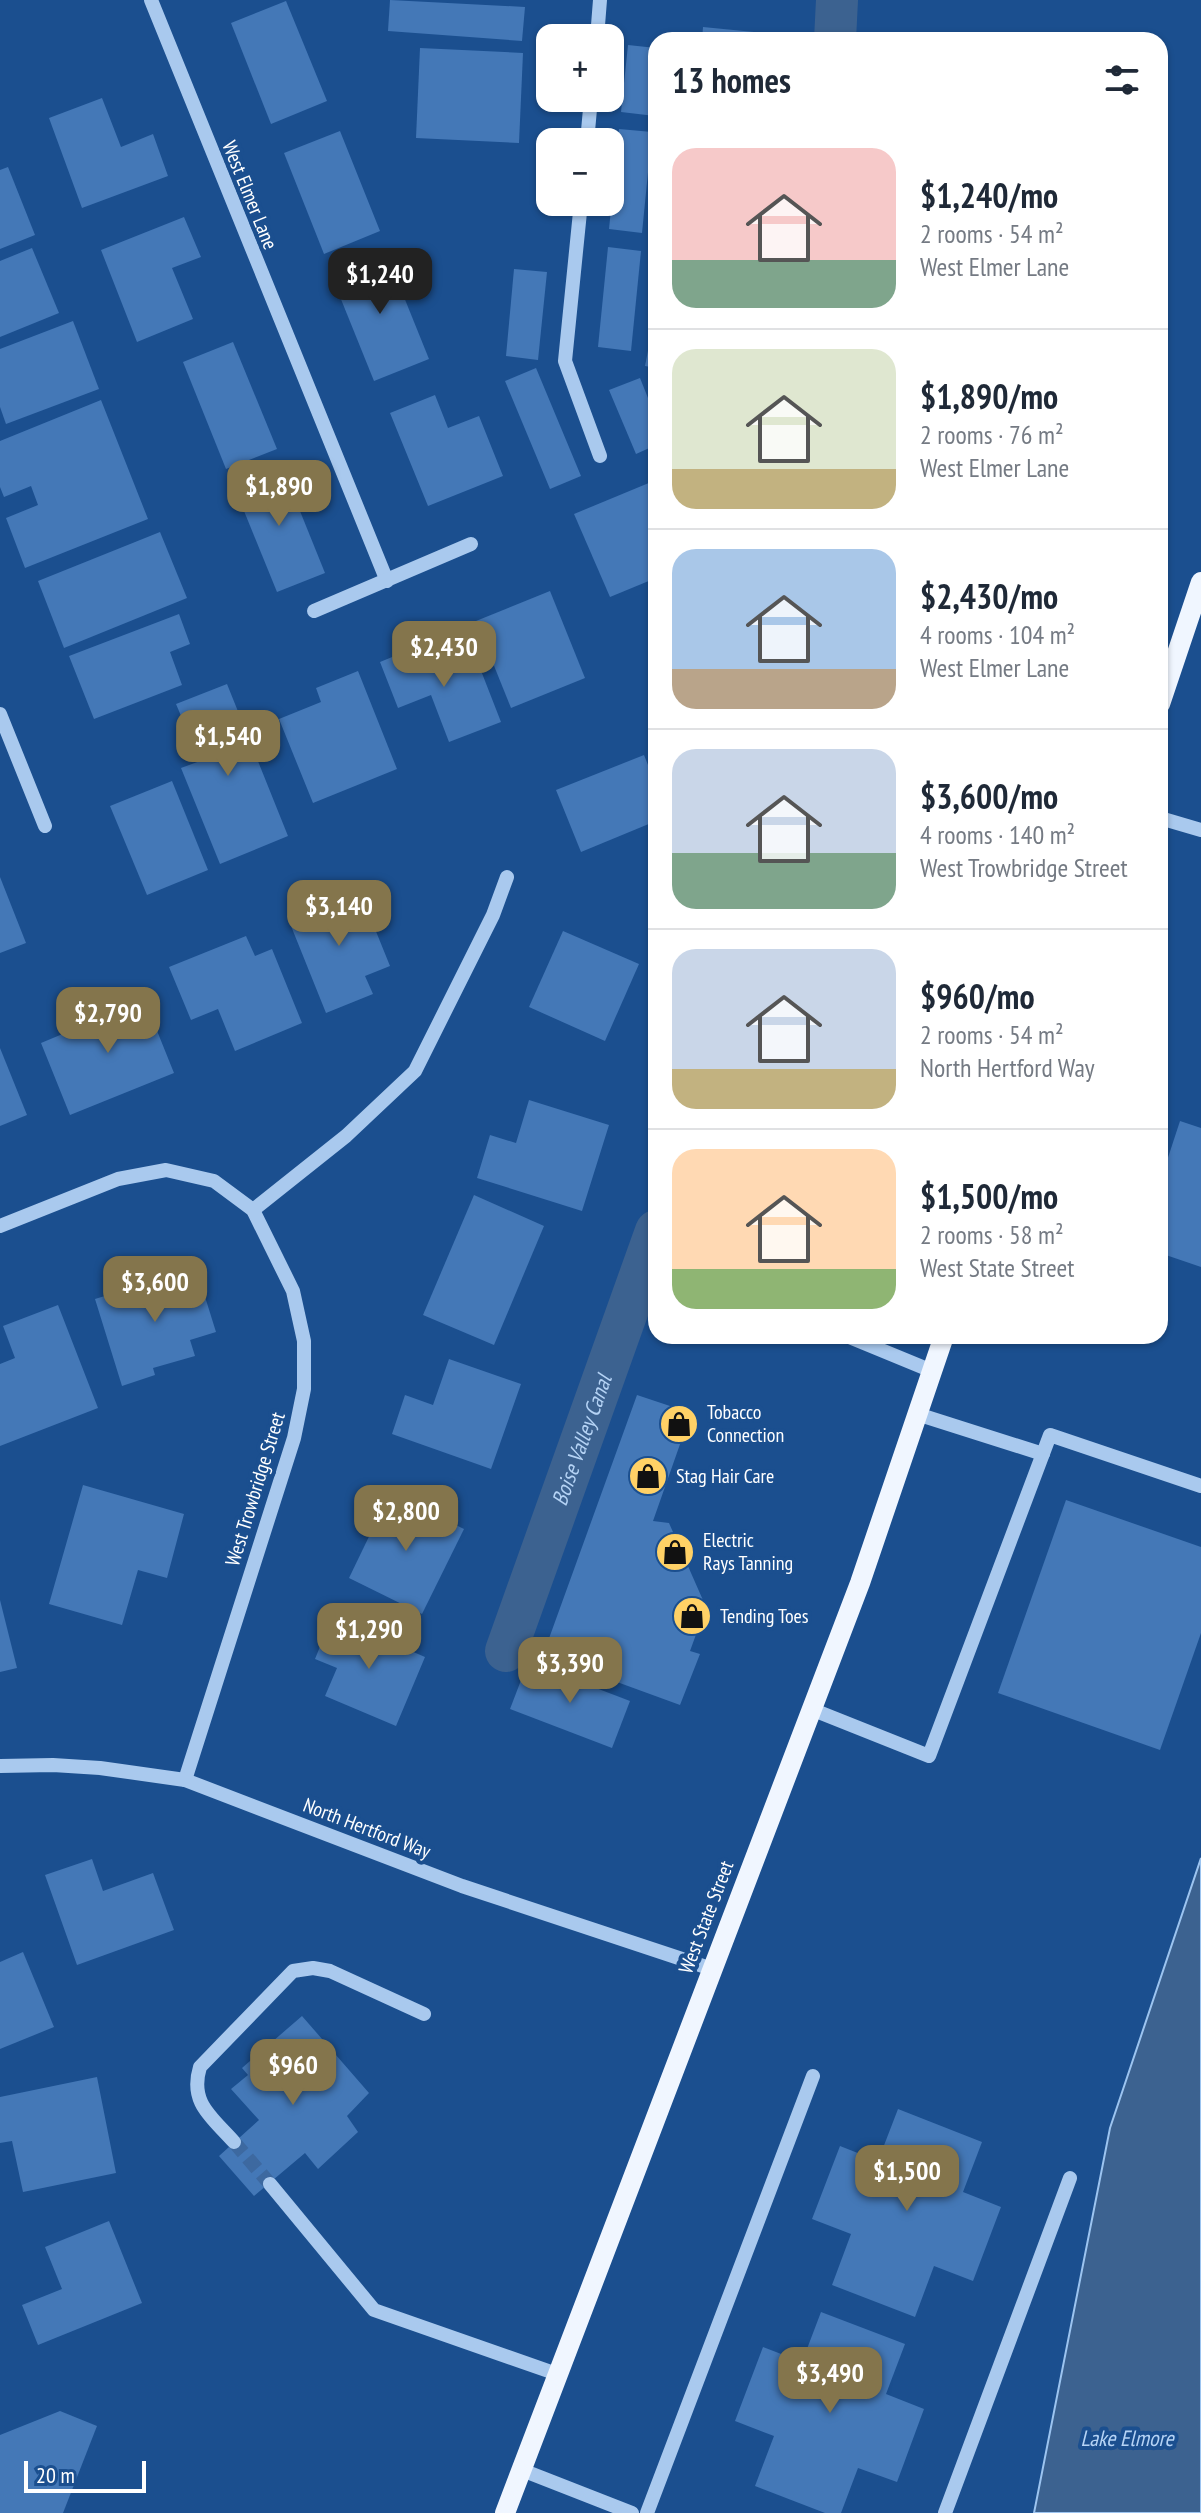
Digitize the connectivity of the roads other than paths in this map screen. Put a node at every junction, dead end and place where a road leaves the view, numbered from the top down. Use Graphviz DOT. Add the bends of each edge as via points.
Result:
graph roads {
  1 [pos="151,0"];
  2 [pos="600,0"];
  3 [pos="598,24"];
  4 [pos="580,216"];
  5 [pos="600,456"];
  6 [pos="471,544"];
  7 [pos="387,581"];
  8 [pos="1201,582"];
  9 [pos="314,611"];
  10 [pos="1168,680"];
  11 [pos="1,719"];
  12 [pos="1168,820"];
  13 [pos="45,826"];
  14 [pos="1201,830"];
  15 [pos="507,877"];
  16 [pos="253,1210"];
  17 [pos="0,1226"];
  18 [pos="866,1344"];
  19 [pos="941,1344"];
  20 [pos="932,1371"];
  21 [pos="917,1414"];
  22 [pos="1043,1454"];
  23 [pos="1201,1486"];
  24 [pos="811,1709"];
  25 [pos="0,1766"];
  26 [pos="185,1780"];
  27 [pos="712,1969"];
  28 [pos="424,2014"];
  29 [pos="813,2076"];
  30 [pos="234,2142"];
  31 [pos="1070,2178"];
  32 [pos="270,2184"];
  33 [pos="557,2374"];
  34 [pos="522,2470"];
  35 [pos="505,2513"];
  36 [pos="632,2513"];
  37 [pos="647,2513"];
  38 [pos="945,2513"];
  1 -- 7 [label="street, West Elmer Lane"];
  2 -- 3 [label="street"];
  4 -- 5 [label="street" via="565,361"];
  6 -- 7 [label="street"];
  7 -- 9 [label="street"];
  8 -- 10 [label="main road"];
  11 -- 13 [label="street"];
  12 -- 14 [label="street"];
  15 -- 16 [label="street" via="415,1071 346,1136"];
  16 -- 17 [label="street" via="214,1181 166,1170 118,1179"];
  16 -- 26 [label="street, West Trowbridge Street" via="293,1291 304,1341 304,1389 294,1438"];
  18 -- 20 [label="street"];
  19 -- 20 [label="main road, West State Street"];
  20 -- 21 [label="main road, West State Street"];
  21 -- 22 [label="street"];
  21 -- 24 [label="main road, West State Street"];
  22 -- 23 [label="street" via="1050,1435"];
  22 -- 24 [label="street" via="929,1756"];
  24 -- 27 [label="main road, West State Street"];
  25 -- 26 [label="street, North Hertford Way" via="100,1768"];
  26 -- 27 [label="street, North Hertford Way" via="462,1886"];
  27 -- 33 [label="main road, West State Street"];
  28 -- 30 [label="street" via="330,1971 293,1971 200,2067 195,2082 199,2102"];
  29 -- 37 [label="street"];
  31 -- 38 [label="street"];
  32 -- 33 [label="street" via="374,2310"];
  33 -- 34 [label="main road, West State Street"];
  34 -- 35 [label="main road, West State Street"];
  34 -- 36 [label="street"];
}
